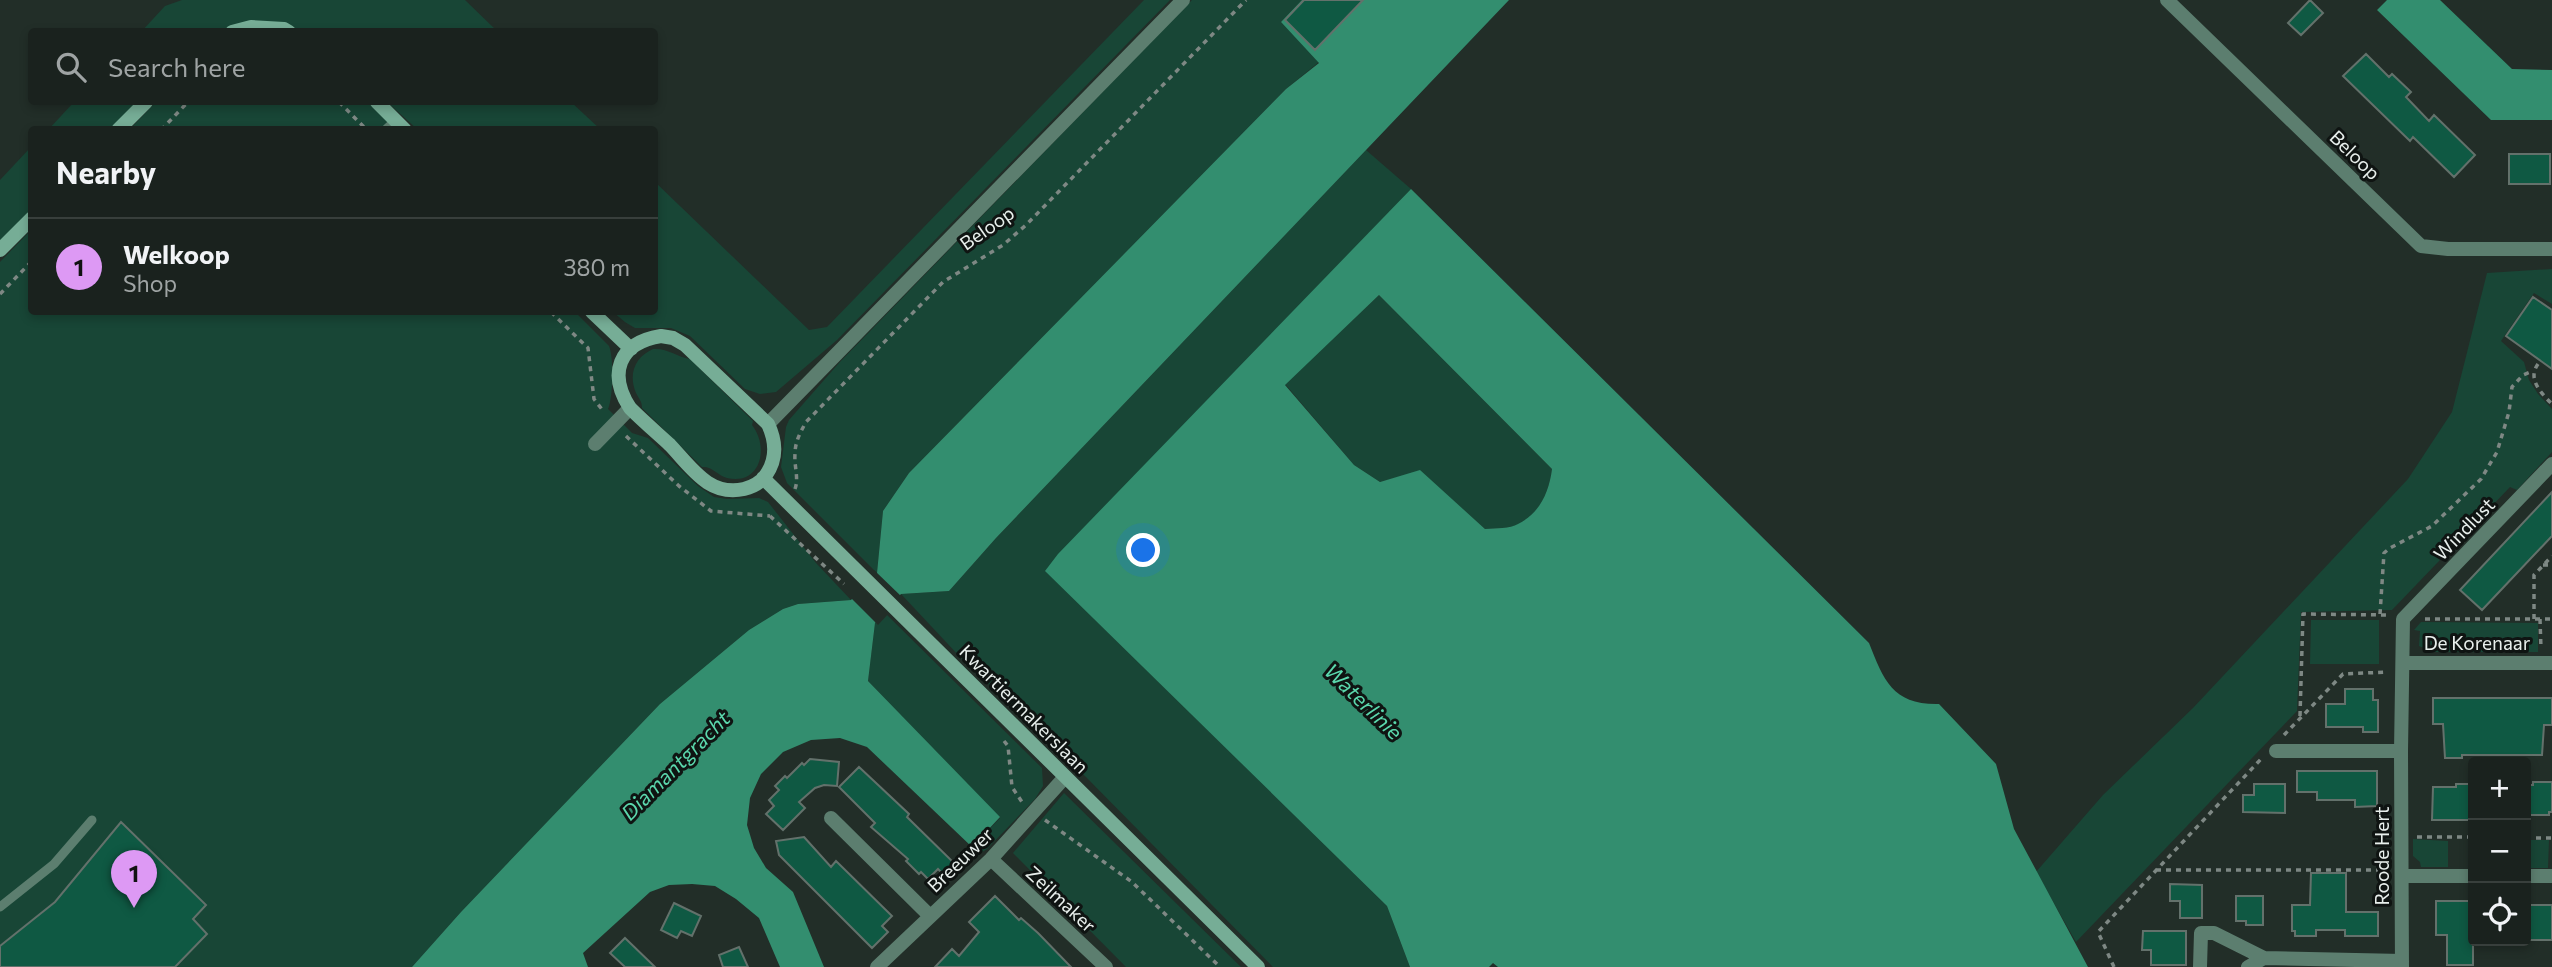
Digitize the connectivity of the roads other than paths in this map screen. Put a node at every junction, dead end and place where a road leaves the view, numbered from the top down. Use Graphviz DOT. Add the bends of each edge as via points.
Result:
graph roads {
  1 [pos="1183,0"];
  2 [pos="2167,0"];
  3 [pos="143,105"];
  4 [pos="379,105"];
  5 [pos="122,126"];
  6 [pos="396,126"];
  7 [pos="28,222"];
  8 [pos="2552,249"];
  9 [pos="0,250"];
  10 [pos="595,315"];
  11 [pos="631,349"];
  12 [pos="630,408"];
  13 [pos="768,424"];
  14 [pos="595,444"];
  15 [pos="2552,464"];
  16 [pos="763,478"];
  17 [pos="2403,620"];
  18 [pos="2546,663"];
  19 [pos="2403,667"];
  20 [pos="2275,747"];
  21 [pos="2401,751"];
  22 [pos="1065,777"];
  23 [pos="831,818"];
  24 [pos="92,820"];
  25 [pos="991,859"];
  26 [pos="2402,873"];
  27 [pos="2468,876"];
  28 [pos="2531,876"];
  29 [pos="2552,876"];
  30 [pos="0,907"];
  31 [pos="930,916"];
  32 [pos="2264,958"];
  33 [pos="2402,964"];
  34 [pos="877,967"];
  35 [pos="1106,967"];
  36 [pos="1258,967"];
  37 [pos="2200,967"];
  38 [pos="2248,967"];
  1 -- 13 [label="street, Beloop"];
  2 -- 8 [label="street, Beloop" via="2421,246"];
  3 -- 5 [label="main road"];
  4 -- 6 [label="main road"];
  7 -- 9 [label="main road"];
  10 -- 11 [label="main road"];
  11 -- 12 [label="main road" via="618,369 622,395"];
  11 -- 13 [label="main road" via="651,337 673,338"];
  12 -- 14 [label="street"];
  12 -- 16 [label="main road" via="716,489 740,490"];
  13 -- 16 [label="main road" via="775,448"];
  15 -- 17 [label="street, Windlust"];
  16 -- 22 [label="main road, Kwartiermakerslaan"];
  17 -- 19 [label="street, Roode Hert"];
  18 -- 19 [label="street, De Korenaar"];
  19 -- 21 [label="street, Roode Hert"];
  20 -- 21 [label="street"];
  21 -- 26 [label="street, Roode Hert"];
  22 -- 25 [label="street, Breeuwer"];
  22 -- 36 [label="main road, Kwartiermakerslaan"];
  23 -- 31 [label="street"];
  24 -- 30 [label="lane" via="54,864"];
  25 -- 31 [label="street, Breeuwer"];
  25 -- 35 [label="street, Zeilmaker"];
  26 -- 27 [label="street"];
  26 -- 33 [label="street, Roode Hert"];
  28 -- 29 [label="street"];
  31 -- 34 [label="street, Breeuwer"];
  32 -- 33 [label="street, Roode Hert"];
  32 -- 37 [label="street, Roode Hert" via="2214,933 2201,933"];
  32 -- 38 [label="street"];
}
